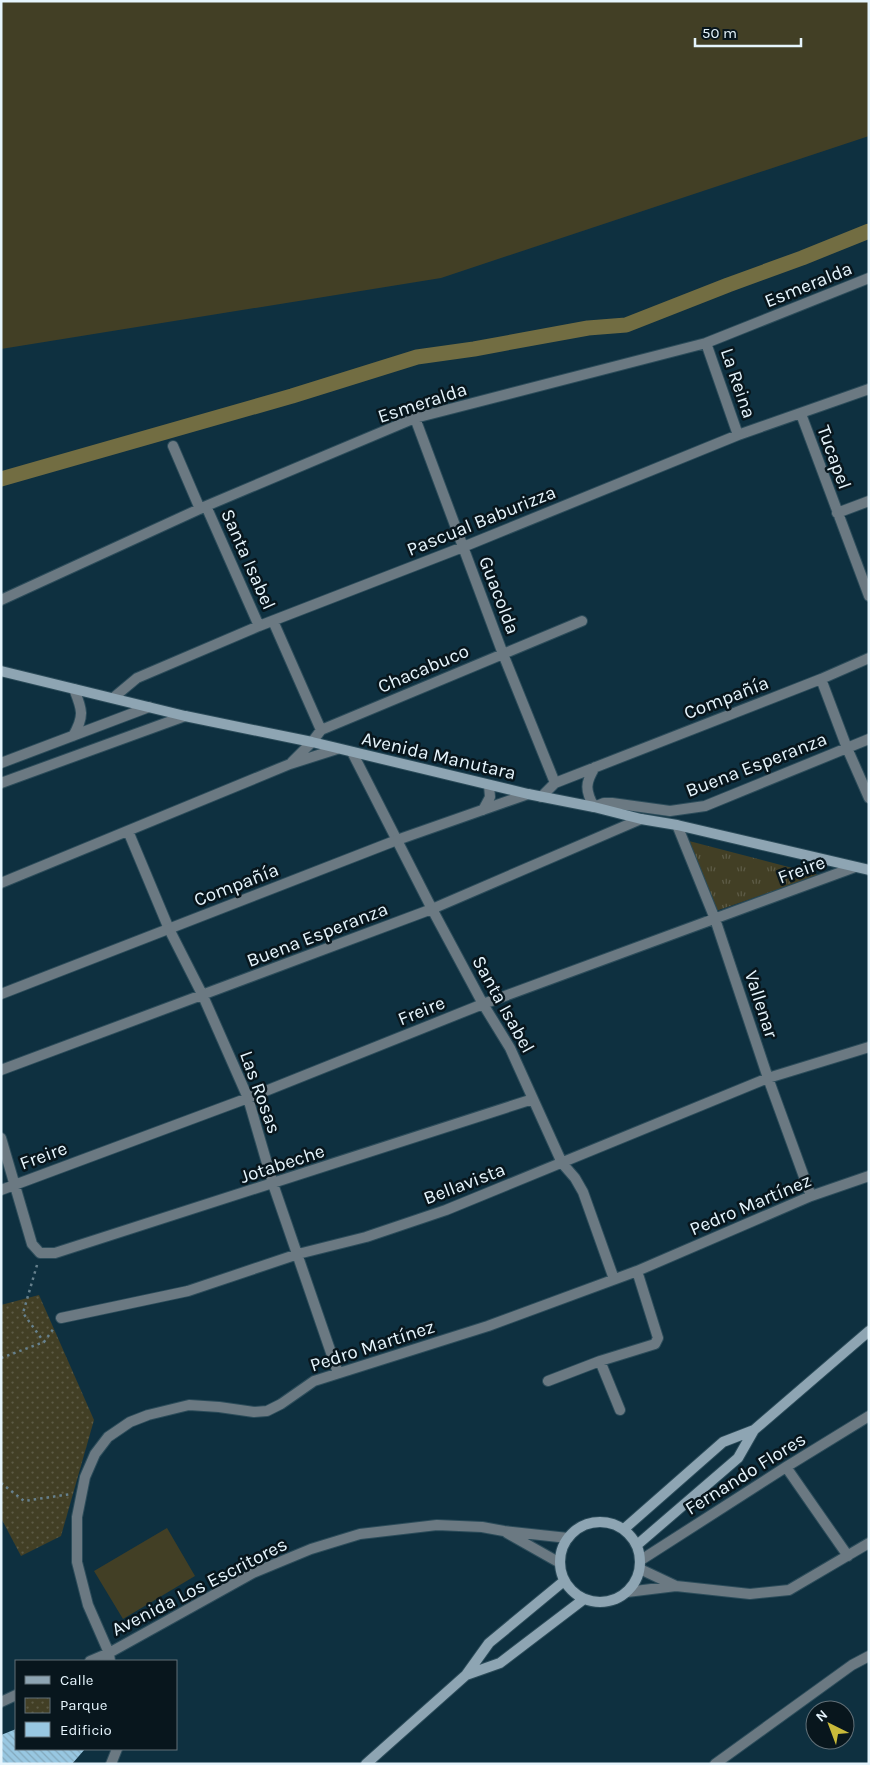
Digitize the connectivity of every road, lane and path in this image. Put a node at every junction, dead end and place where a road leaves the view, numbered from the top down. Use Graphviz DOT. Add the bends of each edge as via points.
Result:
graph roads {
  1 [pos="869,278"];
  2 [pos="706,343"];
  3 [pos="869,389"];
  4 [pos="801,414"];
  5 [pos="415,418"];
  6 [pos="738,435"];
  7 [pos="172,446"];
  8 [pos="869,501"];
  9 [pos="203,507"];
  10 [pos="837,513"];
  11 [pos="463,547"];
  12 [pos="869,596"];
  13 [pos="1,600"];
  14 [pos="273,621"];
  15 [pos="582,621"];
  16 [pos="259,626"];
  17 [pos="503,654"];
  18 [pos="869,658"];
  19 [pos="1,671"];
  20 [pos="821,679"];
  21 [pos="74,689"];
  22 [pos="113,698"];
  23 [pos="149,707"];
  24 [pos="185,716"];
  25 [pos="321,730"];
  26 [pos="73,736"];
  27 [pos="869,739"];
  28 [pos="312,742"];
  29 [pos="847,748"];
  30 [pos="337,749"];
  31 [pos="352,752"];
  32 [pos="1,763"];
  33 [pos="290,764"];
  34 [pos="595,767"];
  35 [pos="555,783"];
  36 [pos="1,784"];
  37 [pos="489,784"];
  38 [pos="528,794"];
  39 [pos="541,797"];
  40 [pos="869,798"];
  41 [pos="594,807"];
  42 [pos="484,810"];
  43 [pos="641,819"];
  44 [pos="677,825"];
  45 [pos="128,831"];
  46 [pos="397,840"];
  47 [pos="856,867"];
  48 [pos="869,870"];
  49 [pos="1,883"];
  50 [pos="432,909"];
  51 [pos="715,919"];
  52 [pos="169,929"];
  53 [pos="1,994"];
  54 [pos="202,996"];
  55 [pos="483,1004"];
  56 [pos="869,1047"];
  57 [pos="1,1070"];
  58 [pos="768,1078"];
  59 [pos="248,1098"];
  60 [pos="533,1099"];
  61 [pos="1,1138"];
  62 [pos="562,1163"];
  63 [pos="869,1176"];
  64 [pos="15,1184"];
  65 [pos="274,1184"];
  66 [pos="1,1190"];
  67 [pos="811,1196"];
  68 [pos="40,1253"];
  69 [pos="298,1254"];
  70 [pos="637,1271"];
  71 [pos="614,1279"];
  72 [pos="61,1318"];
  73 [pos="869,1331"];
  74 [pos="44,1342"];
  75 [pos="1,1358"];
  76 [pos="600,1361"];
  77 [pos="338,1373"];
  78 [pos="548,1381"];
  79 [pos="620,1410"];
  80 [pos="869,1416"];
  81 [pos="754,1430"];
  82 [pos="786,1466"];
  83 [pos="1,1483"];
  84 [pos="82,1492"];
  85 [pos="624,1529"];
  86 [pos="504,1531"];
  87 [pos="568,1538"];
  88 [pos="869,1542"];
  89 [pos="637,1545"];
  90 [pos="848,1556"];
  91 [pos="560,1563"];
  92 [pos="640,1565"];
  93 [pos="564,1581"];
  94 [pos="676,1586"];
  95 [pos="627,1592"];
  96 [pos="584,1599"];
  97 [pos="869,1656"];
  98 [pos="109,1657"];
  99 [pos="95,1660"];
  100 [pos="466,1675"];
  101 [pos="15,1695"];
  102 [pos="1,1702"];
  103 [pos="117,1750"];
  104 [pos="110,1764"];
  105 [pos="366,1764"];
  106 [pos="715,1764"];
  1 -- 2 [label="street, Esmeralda"];
  2 -- 5 [label="street, Esmeralda"];
  2 -- 6 [label="street, La Reina"];
  3 -- 4 [label="street, Pascual Baburizza"];
  4 -- 6 [label="street, Pascual Baburizza"];
  4 -- 10 [label="street, Tucapel"];
  5 -- 9 [label="street, Esmeralda"];
  5 -- 11 [label="street, Guacolda"];
  6 -- 11 [label="street, Pascual Baburizza"];
  7 -- 9 [label="street, Santa Isabel"];
  8 -- 10 [label="street"];
  9 -- 13 [label="street, Esmeralda"];
  9 -- 16 [label="street, Santa Isabel"];
  10 -- 12 [label="street, Tucapel"];
  11 -- 14 [label="street, Pascual Baburizza"];
  11 -- 17 [label="street, Guacolda"];
  14 -- 16 [label="street, Pascual Baburizza"];
  14 -- 25 [label="street, Santa Isabel"];
  15 -- 17 [label="street, Chacabuco"];
  16 -- 22 [label="street, Pascual Baburizza" via="137,678"];
  17 -- 25 [label="street, Chacabuco"];
  17 -- 35 [label="street, Guacolda"];
  18 -- 20 [label="street, Compañía"];
  19 -- 21 [label="main road, Avenida Manutara"];
  20 -- 29 [label="street"];
  20 -- 34 [label="street, Compañía"];
  21 -- 22 [label="main road, Avenida Manutara"];
  21 -- 26 [label="street" via="82,708 80,725"];
  22 -- 23 [label="main road, Avenida Manutara"];
  23 -- 24 [label="main road, Avenida Manutara"];
  23 -- 26 [label="street"];
  24 -- 28 [label="main road, Avenida Manutara"];
  24 -- 36 [label="street"];
  25 -- 28 [label="street"];
  26 -- 32 [label="street"];
  27 -- 29 [label="street, Buena Esperanza"];
  28 -- 30 [label="main road, Avenida Manutara"];
  28 -- 33 [label="street"];
  29 -- 40 [label="street"];
  29 -- 41 [label="street, Buena Esperanza" via="705,806 670,811 612,803"];
  30 -- 31 [label="main road, Avenida Manutara"];
  30 -- 33 [label="street"];
  31 -- 37 [label="main road, Avenida Manutara"];
  31 -- 46 [label="street, Santa Isabel"];
  33 -- 45 [label="street"];
  34 -- 35 [label="street, Compañía"];
  34 -- 41 [label="street" via="587,783"];
  35 -- 39 [label="street, Compañía"];
  37 -- 38 [label="main road, Avenida Manutara"];
  37 -- 42 [label="street" via="490,797"];
  38 -- 39 [label="main road, Avenida Manutara"];
  38 -- 42 [label="street, Compañía"];
  39 -- 41 [label="main road, Avenida Manutara"];
  41 -- 43 [label="main road, Avenida Manutara"];
  42 -- 46 [label="street, Compañía"];
  43 -- 44 [label="main road, Avenida Manutara"];
  43 -- 50 [label="street, Buena Esperanza"];
  44 -- 47 [label="main road, Avenida Manutara"];
  44 -- 51 [label="street, Vallenar"];
  45 -- 49 [label="street"];
  45 -- 52 [label="street, Las Rosas"];
  46 -- 50 [label="street, Santa Isabel"];
  46 -- 52 [label="street, Compañía"];
  47 -- 48 [label="main road, Avenida Manutara"];
  47 -- 51 [label="street, Freire"];
  50 -- 54 [label="street, Buena Esperanza"];
  50 -- 55 [label="street, Santa Isabel"];
  51 -- 55 [label="street, Freire"];
  51 -- 58 [label="street, Vallenar"];
  52 -- 53 [label="street, Compañía"];
  52 -- 54 [label="street, Las Rosas"];
  54 -- 57 [label="street, Buena Esperanza"];
  54 -- 59 [label="street, Las Rosas"];
  55 -- 59 [label="street, Freire"];
  55 -- 60 [label="street, Santa Isabel" via="510,1048"];
  56 -- 58 [label="street, Bellavista"];
  58 -- 62 [label="street, Bellavista"];
  58 -- 67 [label="street, Vallenar"];
  59 -- 64 [label="street, Freire"];
  59 -- 65 [label="street, Las Rosas"];
  60 -- 62 [label="street, Santa Isabel"];
  60 -- 65 [label="street, Jotabeche"];
  61 -- 64 [label="street"];
  62 -- 69 [label="street, Bellavista" via="437,1213 366,1237"];
  62 -- 71 [label="street, Santa Isabel" via="583,1192"];
  63 -- 67 [label="street, Pedro Martínez"];
  64 -- 66 [label="street, Freire"];
  64 -- 68 [label="street" via="32,1244"];
  65 -- 68 [label="street, Jotabeche" via="55,1253"];
  65 -- 69 [label="street, Las Rosas"];
  67 -- 70 [label="street, Pedro Martínez"];
  68 -- 74 [label="path" via="23,1312"];
  69 -- 72 [label="street, Bellavista" via="188,1291"];
  69 -- 77 [label="street, Las Rosas"];
  70 -- 71 [label="street, Pedro Martínez"];
  70 -- 76 [label="street" via="657,1342"];
  71 -- 77 [label="street, Pedro Martínez" via="488,1326"];
  72 -- 74 [label="path"];
  73 -- 81 [label="main road"];
  74 -- 75 [label="path"];
  76 -- 78 [label="street"];
  76 -- 79 [label="street"];
  77 -- 84 [label="street, Pedro Martínez" via="314,1380 267,1411 189,1406 130,1422 108,1437 99,1448 85,1477"];
  80 -- 82 [label="street, Fernando Flores"];
  81 -- 85 [label="main road" via="723,1442"];
  81 -- 89 [label="main road" via="738,1458"];
  82 -- 90 [label="street"];
  82 -- 92 [label="street, Fernando Flores"];
  83 -- 84 [label="path" via="24,1501"];
  84 -- 98 [label="street, Pedro Martínez" via="78,1517 78,1562 88,1605"];
  85 -- 87 [label="main road" via="608,1522 590,1522"];
  85 -- 89 [label="main road"];
  86 -- 87 [label="street, Avenida Los Escritores"];
  86 -- 91 [label="street, Avenida Los Escritores"];
  86 -- 98 [label="street, Avenida Los Escritores" via="437,1524 360,1534 311,1549 253,1573"];
  87 -- 91 [label="main road" via="560,1554"];
  88 -- 90 [label="street"];
  89 -- 92 [label="main road"];
  90 -- 94 [label="street" via="789,1590 750,1594"];
  91 -- 93 [label="main road"];
  92 -- 94 [label="street"];
  92 -- 95 [label="main road" via="633,1586"];
  93 -- 96 [label="main road"];
  93 -- 100 [label="main road" via="489,1644"];
  94 -- 95 [label="street"];
  95 -- 96 [label="main road" via="602,1602"];
  96 -- 100 [label="main road" via="500,1663"];
  97 -- 106 [label="street"];
  98 -- 99 [label="street, Avenida Los Escritores"];
  100 -- 105 [label="main road"];
  101 -- 102 [label="street"];
  103 -- 104 [label="street"];
}
